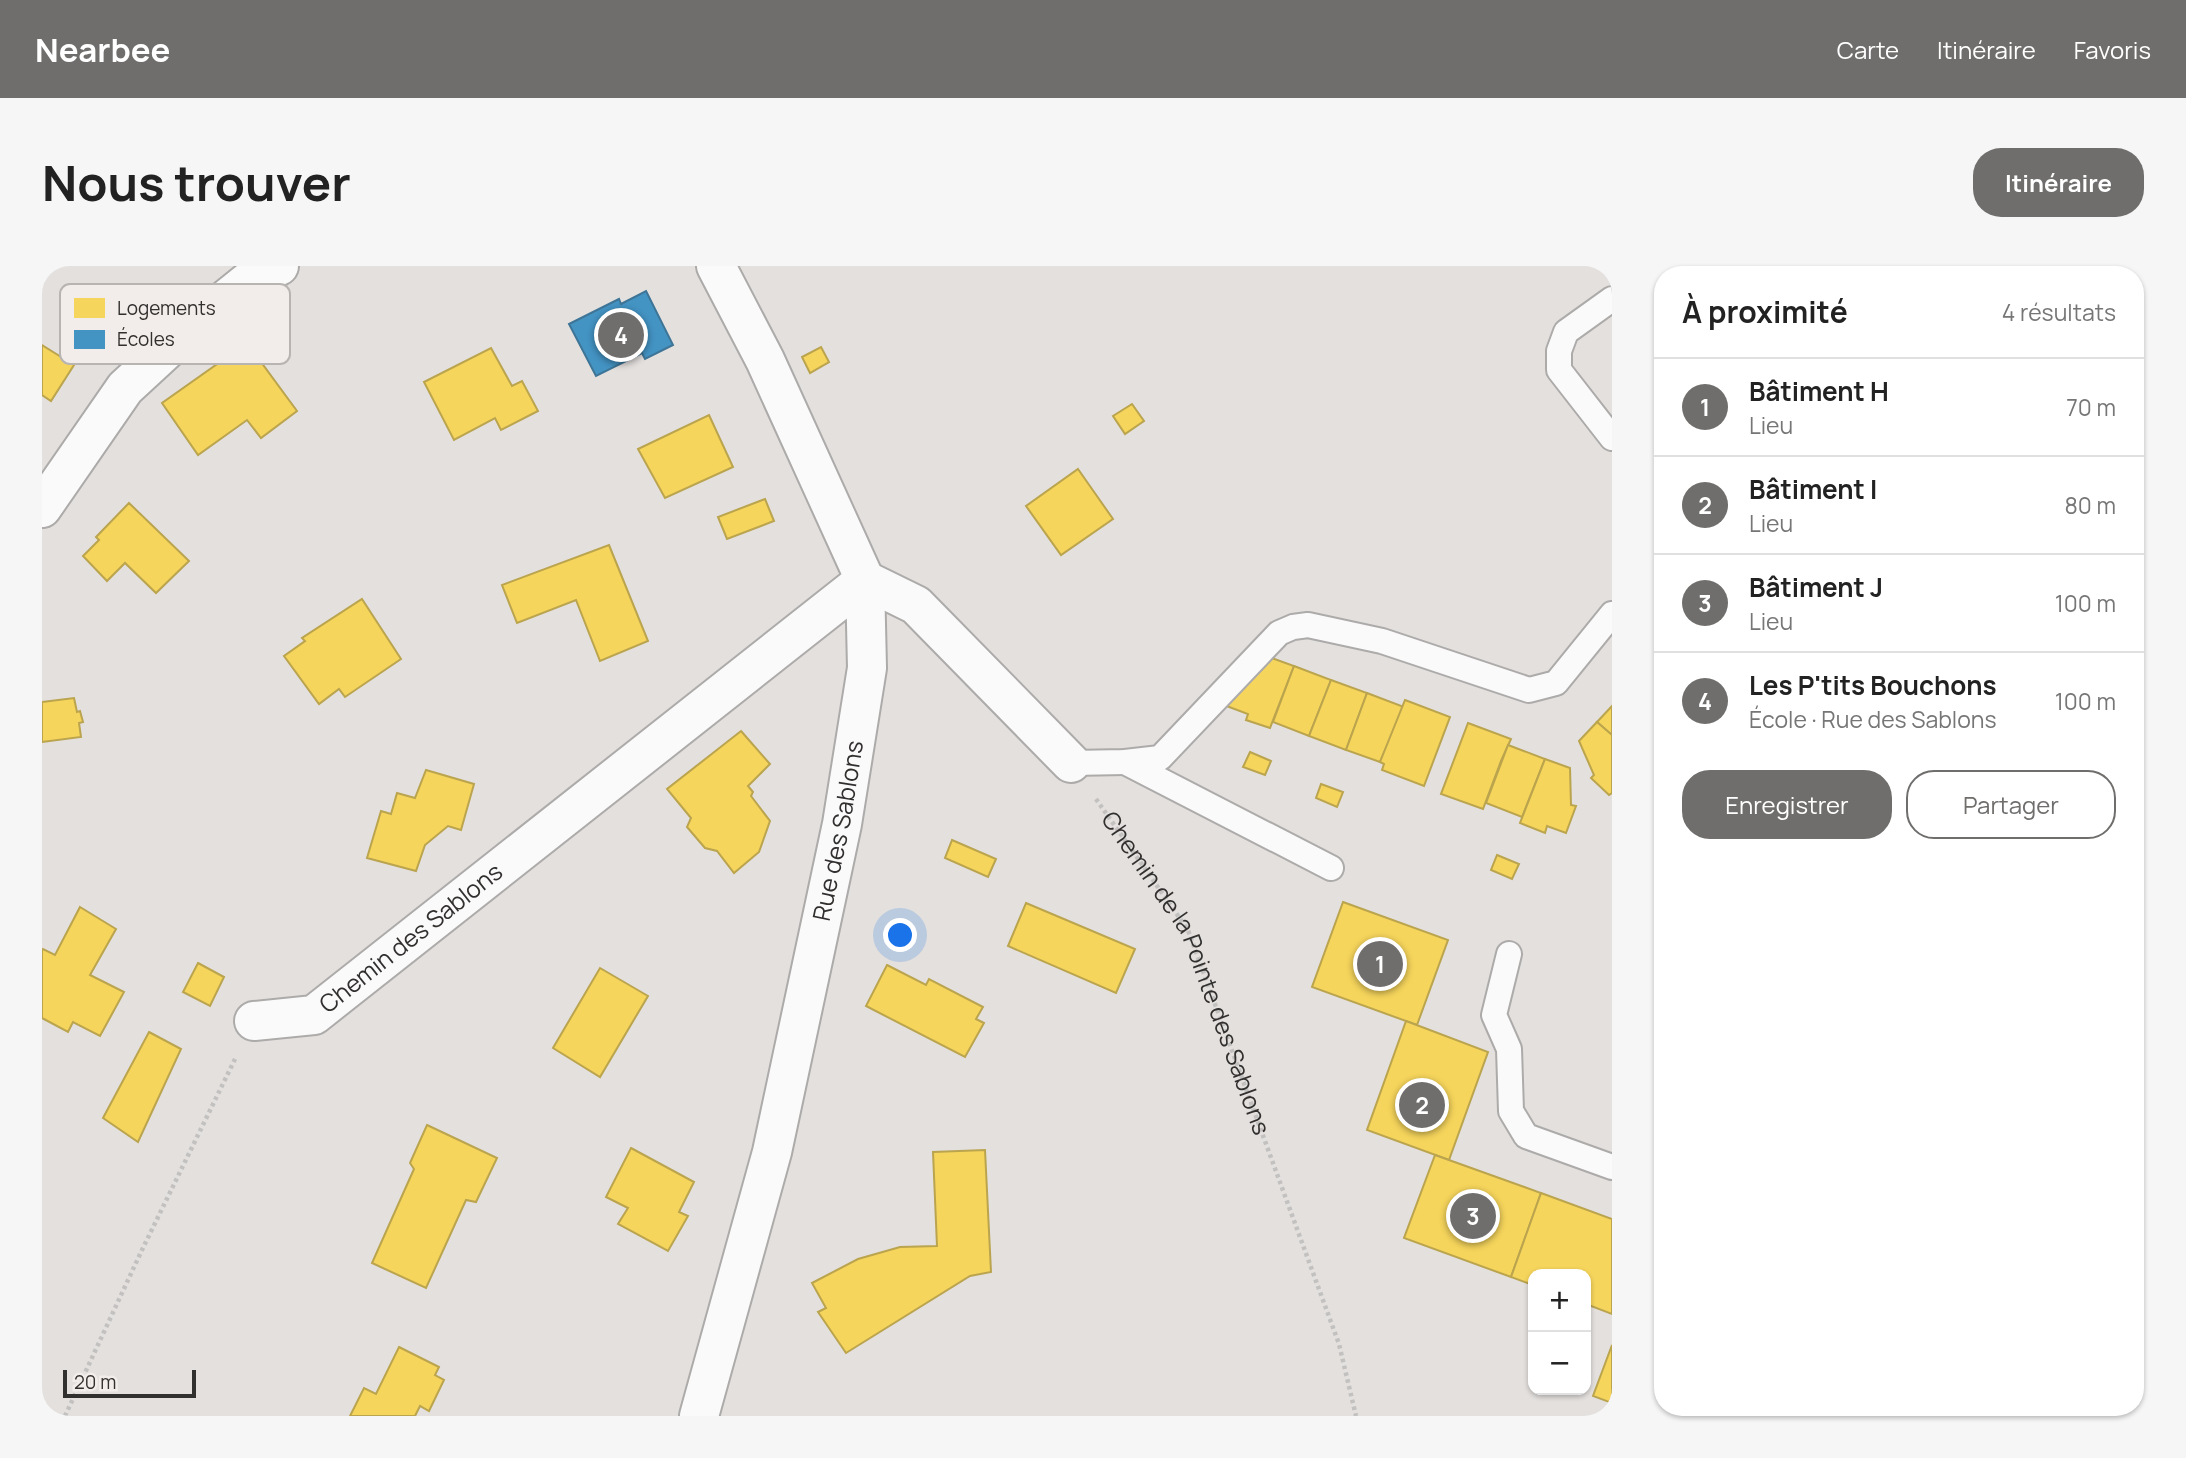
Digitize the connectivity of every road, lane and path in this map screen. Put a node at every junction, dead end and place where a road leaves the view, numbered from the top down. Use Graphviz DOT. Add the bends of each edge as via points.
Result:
graph roads {
  1 [pos="279,266"];
  2 [pos="716,266"];
  3 [pos="245,284"];
  4 [pos="1612,299"];
  5 [pos="151,364"];
  6 [pos="1612,438"];
  7 [pos="42,508"];
  8 [pos="865,580"];
  9 [pos="1612,614"];
  10 [pos="1125,762"];
  11 [pos="1071,763"];
  12 [pos="1331,868"];
  13 [pos="1509,954"];
  14 [pos="254,1021"];
  15 [pos="1612,1167"];
  16 [pos="65,1416"];
  17 [pos="699,1416"];
  18 [pos="1356,1416"];
  1 -- 3 [label="street"];
  2 -- 8 [label="street, Rue des Sablons" via="765,360"];
  4 -- 6 [label="lane" via="1566,332 1559,370"];
  5 -- 7 [label="street" via="125,388"];
  8 -- 11 [label="street" via="916,605"];
  8 -- 14 [label="street, Chemin des Sablons" via="314,1015"];
  8 -- 17 [label="street, Rue des Sablons" via="867,668 842,824 772,1152"];
  9 -- 10 [label="lane" via="1556,683 1529,690 1382,641 1308,625 1293,628 1279,633 1160,758"];
  10 -- 11 [label="lane"];
  10 -- 12 [label="lane"];
  11 -- 18 [label="path, Chemin de la Pointe des Sablons" via="1188,930 1339,1344"];
  13 -- 15 [label="lane" via="1494,1015 1509,1049 1511,1111 1526,1136"];
  14 -- 16 [label="path"];
}
